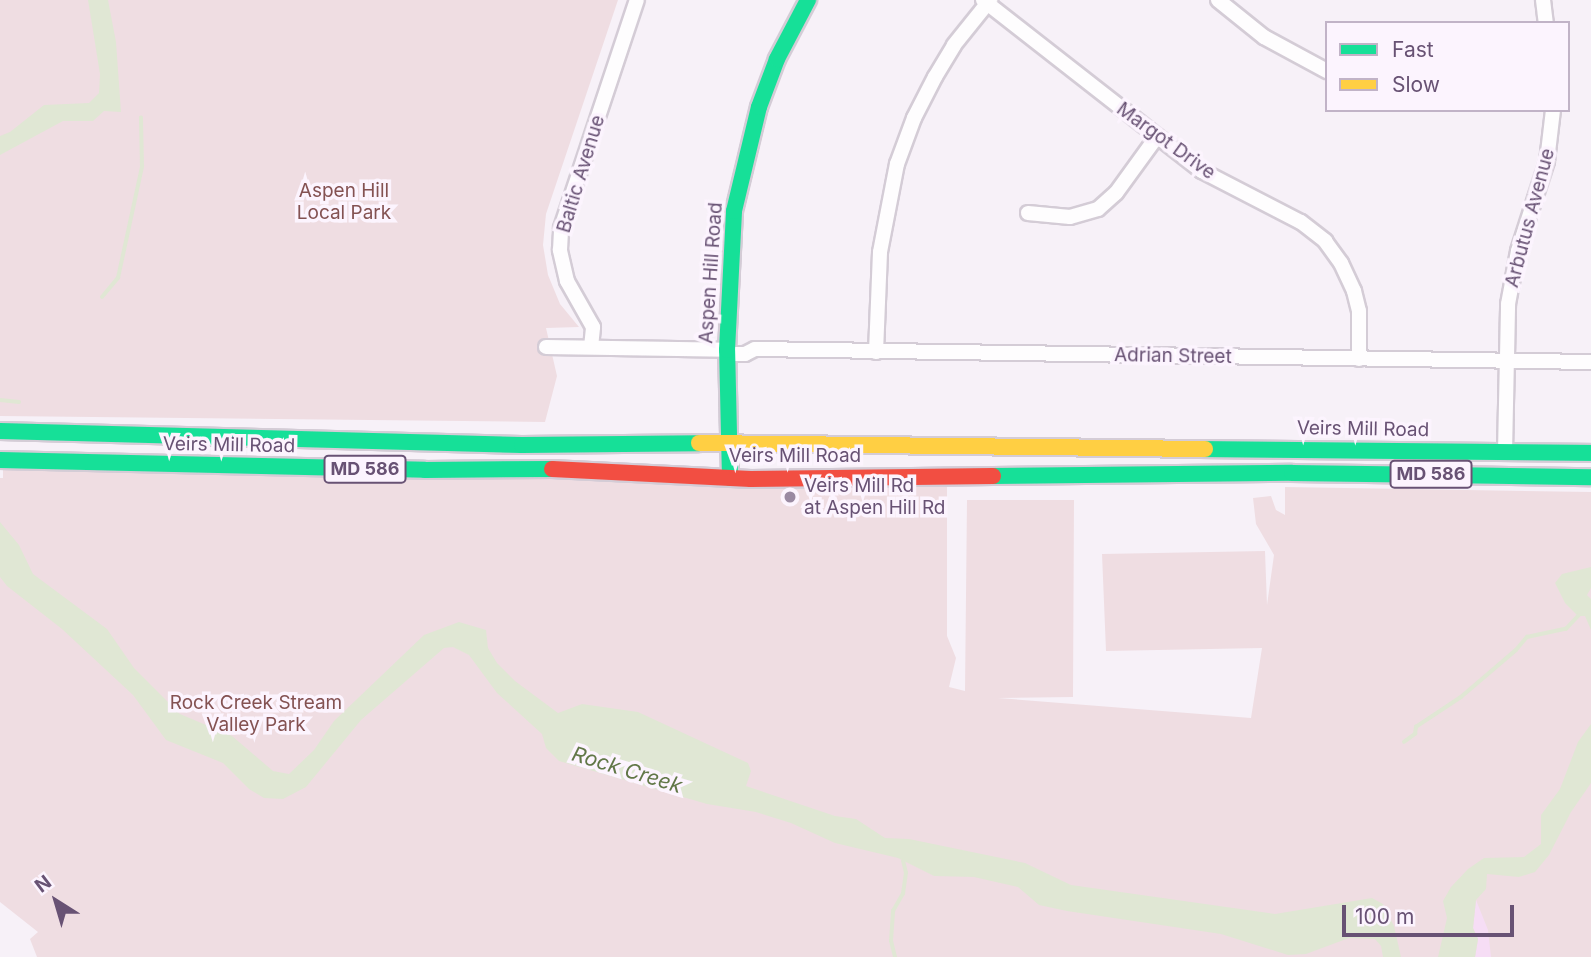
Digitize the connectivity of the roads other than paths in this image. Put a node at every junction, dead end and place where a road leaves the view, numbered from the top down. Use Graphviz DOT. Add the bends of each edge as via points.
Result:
graph roads {
  1 [pos="637,0"];
  2 [pos="808,0"];
  3 [pos="1218,0"];
  4 [pos="1543,0"];
  5 [pos="986,1"];
  6 [pos="1546,21"];
  7 [pos="1325,71"];
  8 [pos="1553,112"];
  9 [pos="1156,138"];
  10 [pos="1028,213"];
  11 [pos="546,346"];
  12 [pos="591,347"];
  13 [pos="727,350"];
  14 [pos="876,352"];
  15 [pos="1359,359"];
  16 [pos="1506,361"];
  17 [pos="1591,362"];
  18 [pos="0,431"];
  19 [pos="730,443"];
  20 [pos="1505,452"];
  21 [pos="1572,453"];
  22 [pos="1591,453"];
  23 [pos="0,460"];
  24 [pos="1570,477"];
  25 [pos="1591,477"];
  26 [pos="730,478"];
  1 -- 12 [label="street, Baltic Avenue" via="561,228 567,281 593,327"];
  2 -- 13 [label="main road, Aspen Hill Road" via="777,59 744,160 734,211"];
  3 -- 7 [label="street" via="1264,37"];
  4 -- 6 [label="street"];
  5 -- 9 [label="street, Margot Drive"];
  5 -- 14 [label="street" via="935,78 897,164 880,252"];
  8 -- 16 [label="street, Arbutus Avenue" via="1548,161 1518,251 1508,304"];
  9 -- 10 [label="street" via="1116,193 1098,209 1070,217"];
  9 -- 15 [label="street, Margot Drive" via="1202,171 1301,222 1325,241 1354,291 1359,311"];
  11 -- 12 [label="street, Adrian Street"];
  12 -- 13 [label="street, Adrian Street"];
  13 -- 14 [label="street, Adrian Street" via="746,344 755,349"];
  13 -- 19 [label="main road, Aspen Hill Road"];
  14 -- 15 [label="street, Adrian Street"];
  15 -- 16 [label="street, Adrian Street"];
  16 -- 17 [label="street, Adrian Street"];
  16 -- 20 [label="street, Arbutus Avenue"];
  18 -- 19 [label="main road, Veirs Mill Road / MD 586" via="522,445"];
  19 -- 20 [label="main road, Veirs Mill Road / MD 586"];
  19 -- 26 [label="main road, Aspen Hill Road"];
  20 -- 21 [label="main road, Veirs Mill Road / MD 586"];
  21 -- 22 [label="main road, Veirs Mill Road / MD 586"];
  21 -- 24 [label="main road"];
  23 -- 26 [label="main road, Veirs Mill Road / MD 586" via="411,470 579,469"];
  24 -- 25 [label="main road, Veirs Mill Road / MD 586"];
  24 -- 26 [label="main road, Veirs Mill Road / MD 586" via="1292,473"];
}
